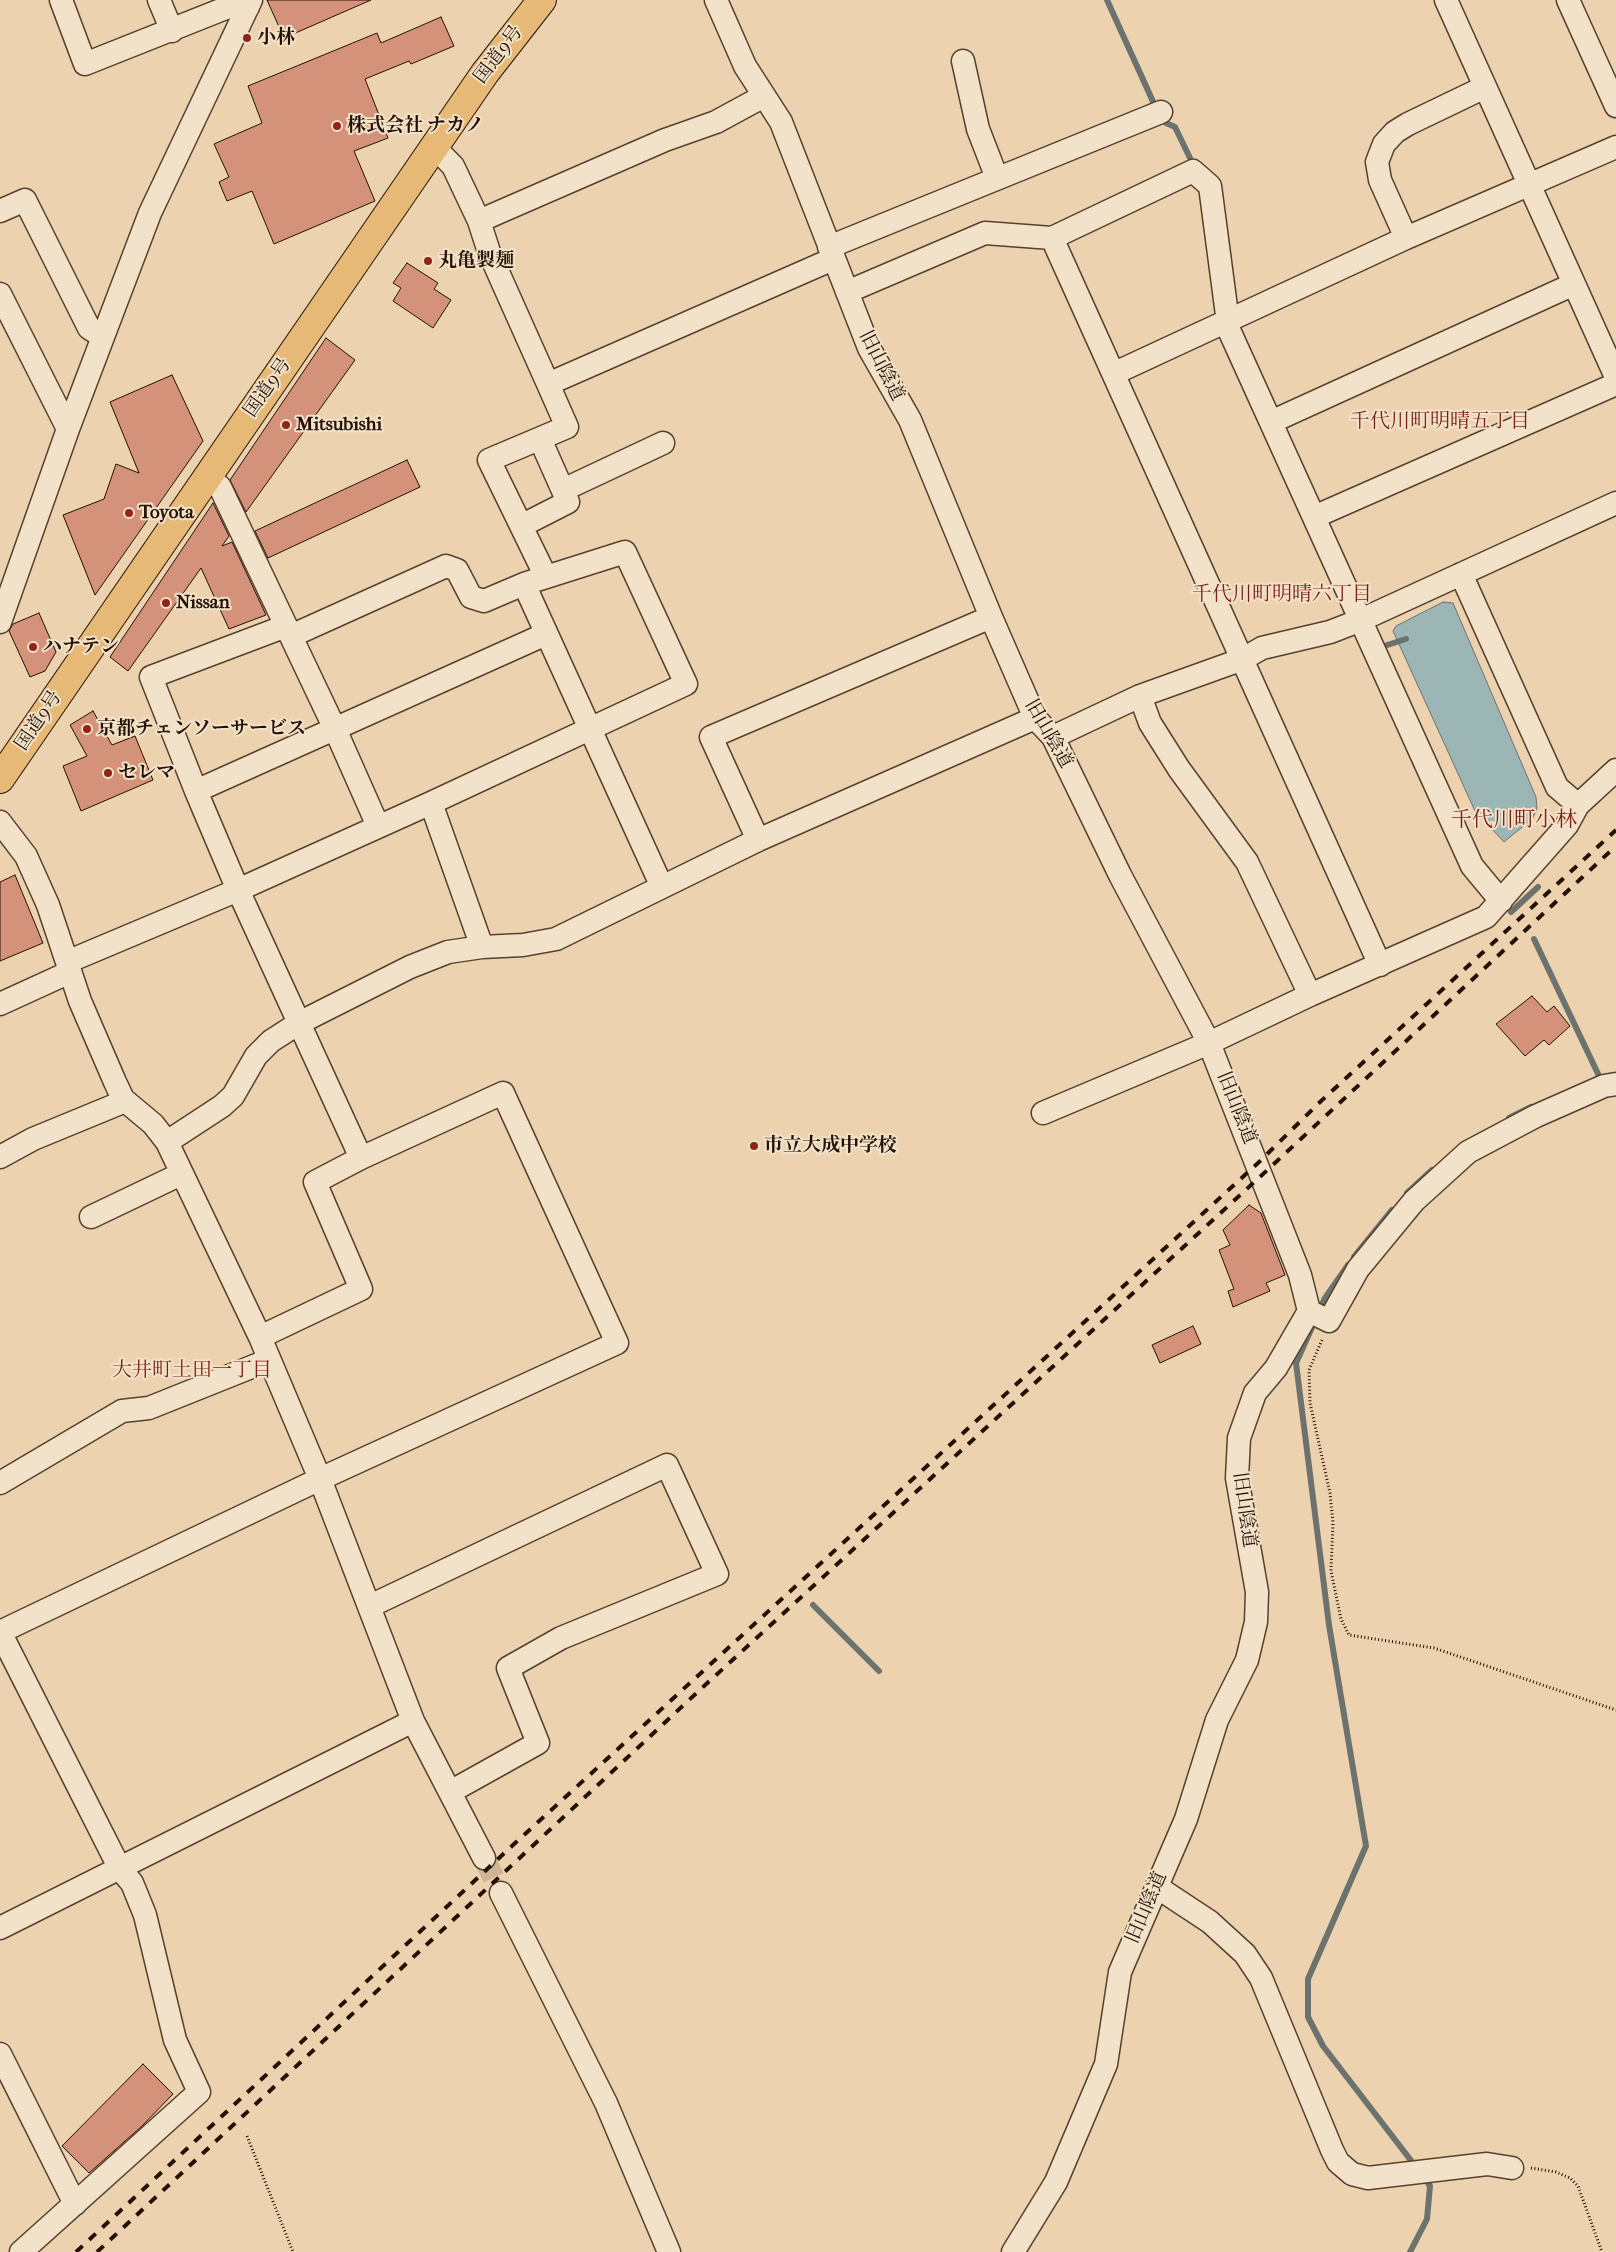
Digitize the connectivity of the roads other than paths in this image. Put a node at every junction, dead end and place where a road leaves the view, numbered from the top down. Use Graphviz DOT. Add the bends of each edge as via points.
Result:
graph roads {
  1 [pos="61,0"];
  2 [pos="159,0"];
  3 [pos="542,0"];
  4 [pos="716,0"];
  5 [pos="1446,0"];
  6 [pos="1568,0"];
  7 [pos="250,3"];
  8 [pos="172,31"];
  9 [pos="963,61"];
  10 [pos="1485,87"];
  11 [pos="764,96"];
  12 [pos="1616,106"];
  13 [pos="1161,112"];
  14 [pos="434,148"];
  15 [pos="1616,148"];
  16 [pos="997,178"];
  17 [pos="1530,186"];
  18 [pos="0,211"];
  19 [pos="479,221"];
  20 [pos="1052,238"];
  21 [pos="1406,238"];
  22 [pos="831,253"];
  23 [pos="1574,284"];
  24 [pos="847,292"];
  25 [pos="0,294"];
  26 [pos="1229,320"];
  27 [pos="103,337"];
  28 [pos="1115,373"];
  29 [pos="1616,377"];
  30 [pos="548,384"];
  31 [pos="1616,384"];
  32 [pos="1271,422"];
  33 [pos="68,429"];
  34 [pos="540,439"];
  35 [pos="663,442"];
  36 [pos="207,476"];
  37 [pos="563,490"];
  38 [pos="1616,504"];
  39 [pos="1314,517"];
  40 [pos="520,526"];
  41 [pos="9,573"];
  42 [pos="1461,574"];
  43 [pos="546,577"];
  44 [pos="524,584"];
  45 [pos="991,617"];
  46 [pos="1361,620"];
  47 [pos="0,622"];
  48 [pos="289,631"];
  49 [pos="546,634"];
  50 [pos="1242,659"];
  51 [pos="1140,696"];
  52 [pos="1035,718"];
  53 [pos="335,729"];
  54 [pos="590,729"];
  55 [pos="1053,737"];
  56 [pos="1616,770"];
  57 [pos="0,779"];
  58 [pos="196,791"];
  59 [pos="431,803"];
  60 [pos="1578,805"];
  61 [pos="0,822"];
  62 [pos="378,826"];
  63 [pos="758,840"];
  64 [pos="662,887"];
  65 [pos="238,890"];
  66 [pos="1501,902"];
  67 [pos="482,946"];
  68 [pos="1380,965"];
  69 [pos="68,967"];
  70 [pos="1310,995"];
  71 [pos="0,1004"];
  72 [pos="299,1023"];
  73 [pos="1209,1043"];
  74 [pos="1616,1084"];
  75 [pos="123,1099"];
  76 [pos="1043,1113"];
  77 [pos="167,1142"];
  78 [pos="0,1157"];
  79 [pos="361,1158"];
  80 [pos="181,1174"];
  81 [pos="92,1217"];
  82 [pos="1309,1311"];
  83 [pos="260,1337"];
  84 [pos="269,1360"];
  85 [pos="320,1479"];
  86 [pos="0,1484"];
  87 [pos="370,1606"];
  88 [pos="0,1632"];
  89 [pos="413,1721"];
  90 [pos="450,1792"];
  91 [pos="484,1858"];
  92 [pos="120,1869"];
  93 [pos="1157,1887"];
  94 [pos="502,1893"];
  95 [pos="0,1928"];
  96 [pos="0,2054"];
  97 [pos="1512,2168"];
  98 [pos="75,2204"];
  99 [pos="22,2252"];
  100 [pos="669,2252"];
  101 [pos="1014,2252"];
  1 -- 8 [label="street" via="85,64"];
  2 -- 8 [label="street"];
  3 -- 14 [label="highway, 国道9号" via="485,73"];
  4 -- 11 [label="street, 旧山陰道" via="745,66"];
  5 -- 10 [label="street"];
  6 -- 12 [label="street"];
  7 -- 8 [label="street" via="236,4"];
  7 -- 27 [label="street" via="150,213"];
  9 -- 16 [label="street" via="978,129"];
  10 -- 17 [label="street"];
  10 -- 21 [label="street" via="1408,124 1384,144 1377,162 1380,180"];
  11 -- 19 [label="street" via="716,122 665,140"];
  11 -- 22 [label="street, 旧山陰道" via="781,122"];
  13 -- 16 [label="street"];
  14 -- 19 [label="street" via="453,166"];
  14 -- 36 [label="highway, 国道9号"];
  15 -- 17 [label="street"];
  16 -- 22 [label="street"];
  17 -- 21 [label="street"];
  17 -- 23 [label="street"];
  18 -- 27 [label="street" via="25,200 89,328"];
  19 -- 30 [label="street" via="489,252"];
  20 -- 24 [label="street" via="985,233"];
  20 -- 26 [label="street" via="1192,172 1210,186"];
  20 -- 28 [label="street"];
  21 -- 26 [label="street"];
  22 -- 24 [label="street, 旧山陰道"];
  22 -- 30 [label="street"];
  23 -- 29 [label="street"];
  23 -- 32 [label="street"];
  24 -- 45 [label="street, 旧山陰道" via="869,348 910,420"];
  25 -- 33 [label="street"];
  26 -- 28 [label="street"];
  26 -- 32 [label="street" via="1229,330"];
  27 -- 33 [label="street"];
  28 -- 50 [label="street"];
  30 -- 34 [label="street" via="568,427"];
  31 -- 39 [label="street"];
  32 -- 39 [label="street"];
  33 -- 41 [label="street"];
  34 -- 37 [label="street"];
  34 -- 40 [label="street" via="489,460"];
  35 -- 37 [label="street"];
  36 -- 48 [label="street" via="220,487"];
  36 -- 57 [label="highway, 国道9号"];
  37 -- 40 [label="street" via="568,502"];
  38 -- 42 [label="street"];
  39 -- 46 [label="street"];
  40 -- 43 [label="street"];
  41 -- 47 [label="street"];
  42 -- 46 [label="street"];
  42 -- 60 [label="street" via="1557,787"];
  43 -- 44 [label="street"];
  43 -- 54 [label="street" via="624,552 686,684"];
  44 -- 48 [label="street" via="484,601 471,596 457,570 446,566"];
  44 -- 49 [label="street"];
  45 -- 52 [label="street, 旧山陰道"];
  45 -- 63 [label="street" via="711,737"];
  46 -- 50 [label="street" via="1330,632 1262,648"];
  46 -- 66 [label="street" via="1472,866"];
  48 -- 53 [label="street"];
  48 -- 58 [label="street" via="151,677"];
  49 -- 53 [label="street"];
  49 -- 54 [label="street"];
  50 -- 51 [label="street"];
  50 -- 68 [label="street"];
  51 -- 55 [label="street"];
  51 -- 70 [label="street" via="1150,722 1179,769 1247,862"];
  52 -- 55 [label="street, 旧山陰道"];
  52 -- 63 [label="street"];
  53 -- 58 [label="street"];
  53 -- 62 [label="street"];
  54 -- 59 [label="street"];
  54 -- 64 [label="street"];
  55 -- 73 [label="street, 旧山陰道" via="1120,875"];
  56 -- 60 [label="street"];
  58 -- 65 [label="street"];
  59 -- 62 [label="street"];
  59 -- 67 [label="street"];
  60 -- 66 [label="street" via="1567,825"];
  61 -- 69 [label="street" via="26,856 48,905"];
  62 -- 65 [label="street"];
  63 -- 64 [label="street"];
  64 -- 67 [label="street" via="556,939 523,945"];
  65 -- 69 [label="street"];
  65 -- 72 [label="street"];
  66 -- 68 [label="street" via="1486,917"];
  67 -- 72 [label="street" via="448,952 410,967"];
  68 -- 70 [label="street"];
  69 -- 71 [label="street"];
  69 -- 75 [label="street"];
  70 -- 73 [label="street"];
  72 -- 77 [label="street" via="256,1056 233,1096 222,1106"];
  72 -- 79 [label="street"];
  73 -- 76 [label="street"];
  73 -- 82 [label="street, 旧山陰道" via="1297,1266"];
  74 -- 82 [label="street" via="1604,1086 1536,1116 1468,1152 1414,1201 1358,1269 1330,1321"];
  75 -- 77 [label="street"];
  75 -- 78 [label="street"];
  77 -- 80 [label="street"];
  79 -- 83 [label="street" via="315,1182 361,1289"];
  79 -- 85 [label="street" via="503,1093 617,1343"];
  80 -- 81 [label="street"];
  80 -- 83 [label="street"];
  82 -- 93 [label="street, 旧山陰道" via="1276,1368 1255,1393 1239,1438 1237,1478 1257,1592 1256,1622 1247,1660 1217,1720 1186,1819"];
  83 -- 84 [label="street"];
  84 -- 85 [label="street"];
  84 -- 86 [label="street" via="149,1408 122,1411"];
  85 -- 87 [label="street"];
  85 -- 88 [label="street"];
  87 -- 89 [label="street"];
  87 -- 90 [label="street" via="667,1465 717,1574 561,1638 508,1668 538,1744"];
  88 -- 92 [label="street"];
  89 -- 90 [label="street"];
  89 -- 92 [label="street"];
  90 -- 91 [label="street"];
  92 -- 95 [label="street"];
  92 -- 98 [label="street" via="132,1883 145,1915 175,2040 199,2092"];
  93 -- 97 [label="street" via="1210,1922 1246,1954 1278,2014 1332,2150 1338,2162 1352,2174 1368,2178 1486,2164"];
  93 -- 101 [label="street, 旧山陰道" via="1120,1972 1106,2064 1056,2182"];
  94 -- 100 [label="street" via="606,2103"];
  96 -- 98 [label="street"];
  98 -- 99 [label="street"];
}
